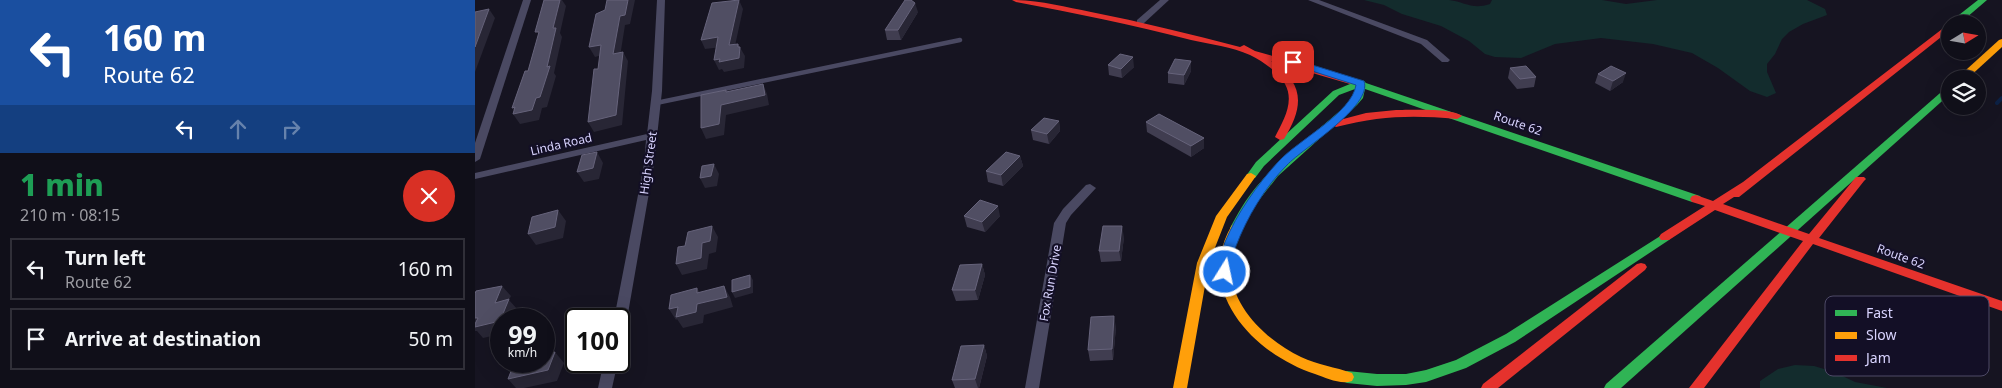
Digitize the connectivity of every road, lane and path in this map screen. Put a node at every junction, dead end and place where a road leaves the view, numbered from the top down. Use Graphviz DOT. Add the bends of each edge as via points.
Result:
graph roads {
  1 [pos="527,0"];
  2 [pos="661,0"];
  3 [pos="1015,0"];
  4 [pos="1165,0"];
  5 [pos="1312,0"];
  6 [pos="1983,0"];
  7 [pos="1964,15"];
  8 [pos="1140,22"];
  9 [pos="1941,33"];
  10 [pos="960,40"];
  11 [pos="2002,42"];
  12 [pos="1243,48"];
  13 [pos="1445,60"];
  14 [pos="1971,70"];
  15 [pos="1361,83"];
  16 [pos="1941,97"];
  17 [pos="656,103"];
  18 [pos="1457,116"];
  19 [pos="1327,128"];
  20 [pos="1897,134"];
  21 [pos="652,136"];
  22 [pos="475,159"];
  23 [pos="1260,164"];
  24 [pos="475,176"];
  25 [pos="1745,185"];
  26 [pos="1090,188"];
  27 [pos="1974,296"];
  28 [pos="1989,301"];
  29 [pos="2002,306"];
  30 [pos="622,308"];
  31 [pos="608,373"];
  32 [pos="605,388"];
  33 [pos="1032,388"];
  34 [pos="1180,388"];
  35 [pos="1488,388"];
  36 [pos="1611,388"];
  37 [pos="1696,388"];
  1 -- 22 [label="street"];
  2 -- 17 [label="street, High Street"];
  3 -- 8 [label="main road, Route 62"];
  4 -- 8 [label="street"];
  5 -- 13 [label="street" via="1424,42"];
  6 -- 7 [label="main road"];
  8 -- 12 [label="main road, Route 62"];
  9 -- 25 [label="main road"];
  10 -- 17 [label="lane"];
  11 -- 14 [label="main road"];
  12 -- 15 [label="main road, Route 62"];
  12 -- 23 [label="main road" via="1281,71 1290,83 1295,99 1291,119"];
  15 -- 18 [label="main road, Route 62"];
  15 -- 19 [label="main road" via="1354,103"];
  15 -- 23 [label="main road" via="1336,93"];
  16 -- 20 [label="main road"];
  17 -- 21 [label="street, High Street"];
  18 -- 19 [label="main road" via="1383,112 1356,117"];
  18 -- 27 [label="main road, Route 62"];
  19 -- 25 [label="main road" via="1283,162 1251,202 1231,242 1225,278 1231,300 1241,318 1273,347 1302,364 1363,379 1394,381 1418,378 1489,352"];
  20 -- 36 [label="main road"];
  20 -- 37 [label="main road"];
  21 -- 24 [label="street, Linda Road"];
  21 -- 30 [label="street, High Street"];
  23 -- 34 [label="main road" via="1222,216 1209,245 1196,296"];
  25 -- 35 [label="main road"];
  26 -- 33 [label="street, Fox Run Drive" via="1067,212 1061,224"];
  28 -- 29 [label="main road, Route 62"];
  31 -- 32 [label="street"];
}
